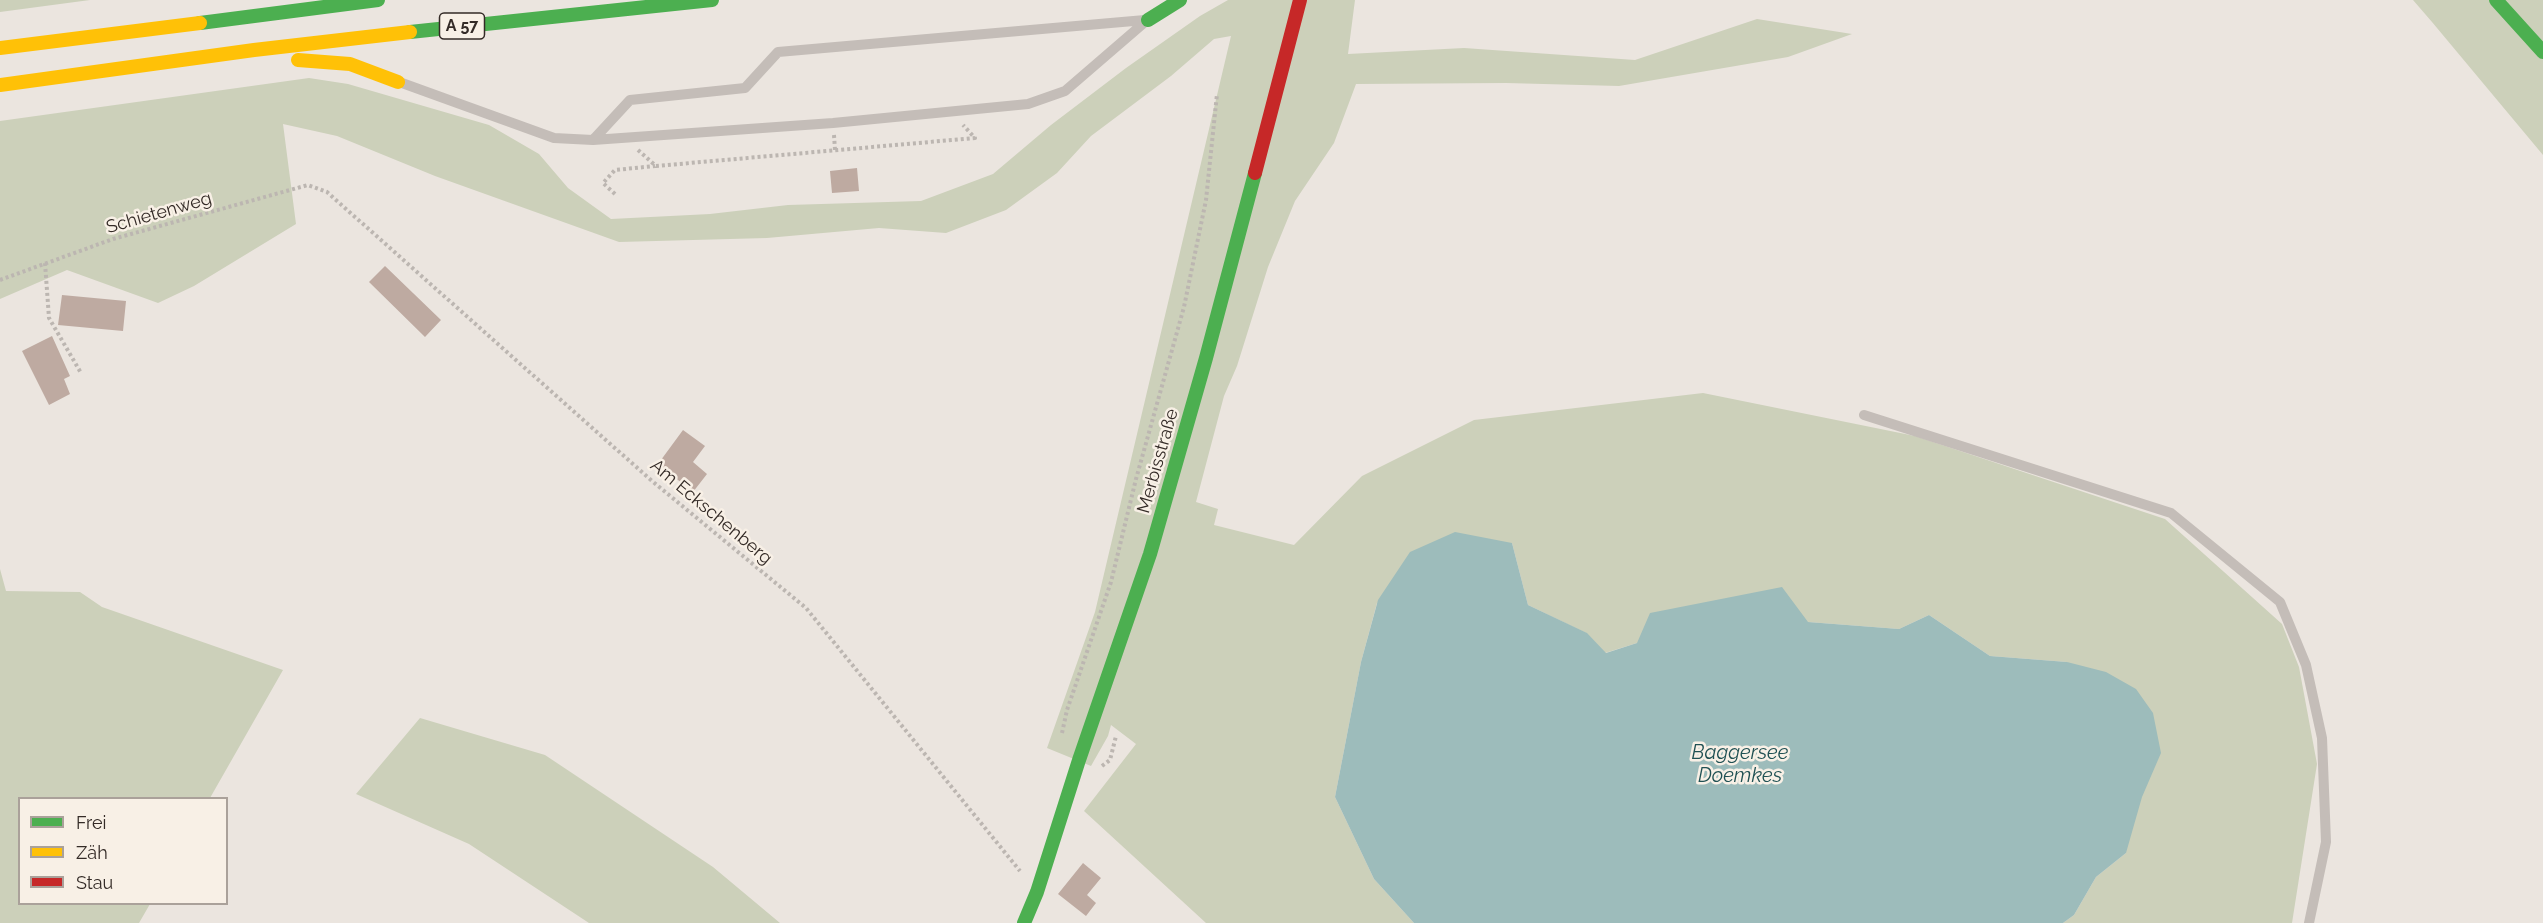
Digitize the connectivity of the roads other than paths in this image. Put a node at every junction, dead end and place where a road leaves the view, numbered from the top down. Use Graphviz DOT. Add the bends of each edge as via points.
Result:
graph roads {
  1 [pos="378,0"];
  2 [pos="712,0"];
  3 [pos="1180,0"];
  4 [pos="2496,0"];
  5 [pos="1300,1"];
  6 [pos="1148,20"];
  7 [pos="0,48"];
  8 [pos="2543,52"];
  9 [pos="212,57"];
  10 [pos="398,81"];
  11 [pos="0,86"];
  12 [pos="593,140"];
  13 [pos="1864,415"];
  14 [pos="1024,923"];
  15 [pos="2309,923"];
  1 -- 7 [label="main road"];
  2 -- 9 [label="main road, A 57"];
  3 -- 6 [label="main road"];
  4 -- 8 [label="main road"];
  5 -- 14 [label="main road, Merbisstraße" via="1150,554"];
  6 -- 12 [label="lane" via="1065,91 1028,104"];
  6 -- 12 [label="lane" via="778,52 745,88 630,100"];
  9 -- 10 [label="main road" via="350,64"];
  9 -- 11 [label="main road, A 57"];
  10 -- 12 [label="lane" via="554,138"];
  13 -- 15 [label="lane" via="2171,513 2280,602 2306,665 2322,738 2326,842"];
}
